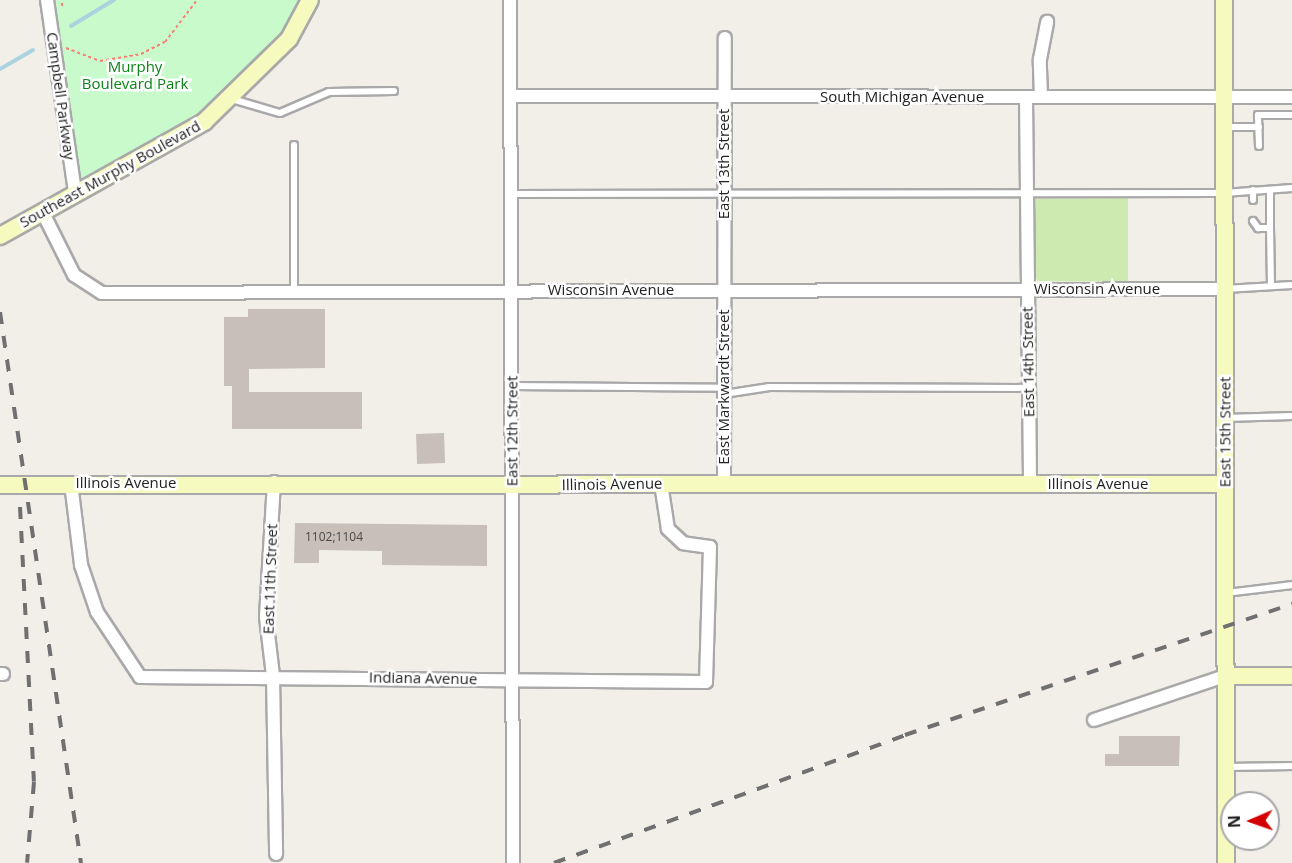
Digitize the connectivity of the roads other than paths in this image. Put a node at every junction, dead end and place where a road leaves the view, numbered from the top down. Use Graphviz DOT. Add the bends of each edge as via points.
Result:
graph roads {
  1 [pos="47,0"];
  2 [pos="310,0"];
  3 [pos="510,0"];
  4 [pos="1224,0"];
  5 [pos="1047,22"];
  6 [pos="725,38"];
  7 [pos="394,91"];
  8 [pos="511,96"];
  9 [pos="725,96"];
  10 [pos="1026,97"];
  11 [pos="1041,97"];
  12 [pos="1224,97"];
  13 [pos="1292,97"];
  14 [pos="228,98"];
  15 [pos="1292,115"];
  16 [pos="1224,127"];
  17 [pos="1259,127"];
  18 [pos="294,145"];
  19 [pos="1259,146"];
  20 [pos="1292,188"];
  21 [pos="1270,189"];
  22 [pos="1253,190"];
  23 [pos="75,192"];
  24 [pos="1224,193"];
  25 [pos="512,194"];
  26 [pos="724,194"];
  27 [pos="1027,194"];
  28 [pos="1254,200"];
  29 [pos="42,211"];
  30 [pos="1253,220"];
  31 [pos="1270,228"];
  32 [pos="0,236"];
  33 [pos="1292,285"];
  34 [pos="1271,286"];
  35 [pos="1224,289"];
  36 [pos="512,290"];
  37 [pos="723,290"];
  38 [pos="1028,290"];
  39 [pos="294,292"];
  40 [pos="512,386"];
  41 [pos="1028,388"];
  42 [pos="724,391"];
  43 [pos="1292,416"];
  44 [pos="1224,418"];
  45 [pos="274,482"];
  46 [pos="71,483"];
  47 [pos="724,483"];
  48 [pos="1030,483"];
  49 [pos="661,484"];
  50 [pos="1225,484"];
  51 [pos="0,485"];
  52 [pos="512,485"];
  53 [pos="1292,585"];
  54 [pos="1226,593"];
  55 [pos="273,676"];
  56 [pos="1225,676"];
  57 [pos="1292,676"];
  58 [pos="513,679"];
  59 [pos="1094,720"];
  60 [pos="1226,766"];
  61 [pos="1292,766"];
  62 [pos="276,854"];
  63 [pos="513,863"];
  64 [pos="1226,863"];
  1 -- 23 [label="street, Campbell Parkway"];
  2 -- 14 [label="street, Southeast Murphy Boulevard" via="289,39"];
  3 -- 8 [label="street, East 12th Street"];
  4 -- 12 [label="street, East 15th Street"];
  5 -- 11 [label="street" via="1040,59"];
  6 -- 9 [label="street, East 13th Street"];
  7 -- 14 [label="lane" via="329,92 280,113"];
  8 -- 9 [label="street, South Michigan Avenue"];
  8 -- 25 [label="street, East 12th Street"];
  9 -- 10 [label="street, South Michigan Avenue"];
  9 -- 26 [label="street, East 13th Street"];
  10 -- 11 [label="street, South Michigan Avenue"];
  10 -- 27 [label="street, East 14th Street"];
  11 -- 12 [label="street, South Michigan Avenue"];
  12 -- 13 [label="street, South Michigan Avenue"];
  12 -- 16 [label="street, East 15th Street"];
  14 -- 23 [label="street, Southeast Murphy Boulevard" via="204,122"];
  15 -- 17 [label="lane" via="1258,115"];
  16 -- 17 [label="lane"];
  16 -- 24 [label="street, East 15th Street"];
  17 -- 19 [label="lane"];
  18 -- 39 [label="lane"];
  20 -- 21 [label="lane"];
  21 -- 22 [label="lane"];
  21 -- 31 [label="lane"];
  22 -- 24 [label="lane"];
  22 -- 28 [label="lane"];
  23 -- 29 [label="street, Southeast Murphy Boulevard"];
  24 -- 27 [label="lane"];
  24 -- 35 [label="street, East 15th Street"];
  25 -- 26 [label="lane"];
  25 -- 36 [label="street, East 12th Street"];
  26 -- 27 [label="lane"];
  26 -- 37 [label="street, East 13th Street"];
  27 -- 38 [label="street, East 14th Street"];
  29 -- 32 [label="street, Southeast Murphy Boulevard"];
  29 -- 39 [label="street, Wisconsin Avenue" via="74,275 102,293"];
  30 -- 31 [label="lane" via="1258,228"];
  31 -- 34 [label="lane"];
  33 -- 34 [label="lane"];
  34 -- 35 [label="lane"];
  35 -- 38 [label="street, Wisconsin Avenue"];
  35 -- 44 [label="street, East 15th Street"];
  36 -- 37 [label="street, Wisconsin Avenue"];
  36 -- 39 [label="street, Wisconsin Avenue"];
  36 -- 40 [label="street, East 12th Street"];
  37 -- 38 [label="street, Wisconsin Avenue"];
  37 -- 42 [label="street, East Markwardt Street"];
  38 -- 41 [label="street, East 14th Street"];
  40 -- 42 [label="lane"];
  40 -- 52 [label="street, East 12th Street"];
  41 -- 42 [label="lane" via="770,387"];
  41 -- 48 [label="street, East 14th Street"];
  42 -- 47 [label="street, East Markwardt Street"];
  43 -- 44 [label="lane"];
  44 -- 50 [label="street, East 15th Street"];
  45 -- 46 [label="street, Illinois Avenue"];
  45 -- 52 [label="street, Illinois Avenue"];
  45 -- 55 [label="street, East 11th Street" via="266,618"];
  46 -- 51 [label="street, Illinois Avenue"];
  46 -- 55 [label="street, Indiana Avenue" via="81,565 97,612 140,677"];
  47 -- 48 [label="street, Illinois Avenue"];
  47 -- 49 [label="street, Illinois Avenue"];
  48 -- 50 [label="street, Illinois Avenue"];
  49 -- 52 [label="street, Illinois Avenue"];
  49 -- 58 [label="street, Indiana Avenue" via="668,528 683,543 710,547 706,682"];
  50 -- 54 [label="street, East 15th Street"];
  52 -- 58 [label="street, East 12th Street"];
  53 -- 54 [label="lane"];
  54 -- 56 [label="street, East 15th Street"];
  55 -- 58 [label="street, Indiana Avenue"];
  55 -- 62 [label="street, East 11th Street"];
  56 -- 57 [label="street"];
  56 -- 59 [label="street"];
  56 -- 60 [label="street, East 15th Street"];
  58 -- 63 [label="street, East 12th Street"];
  60 -- 61 [label="lane"];
  60 -- 64 [label="street, East 15th Street"];
}
